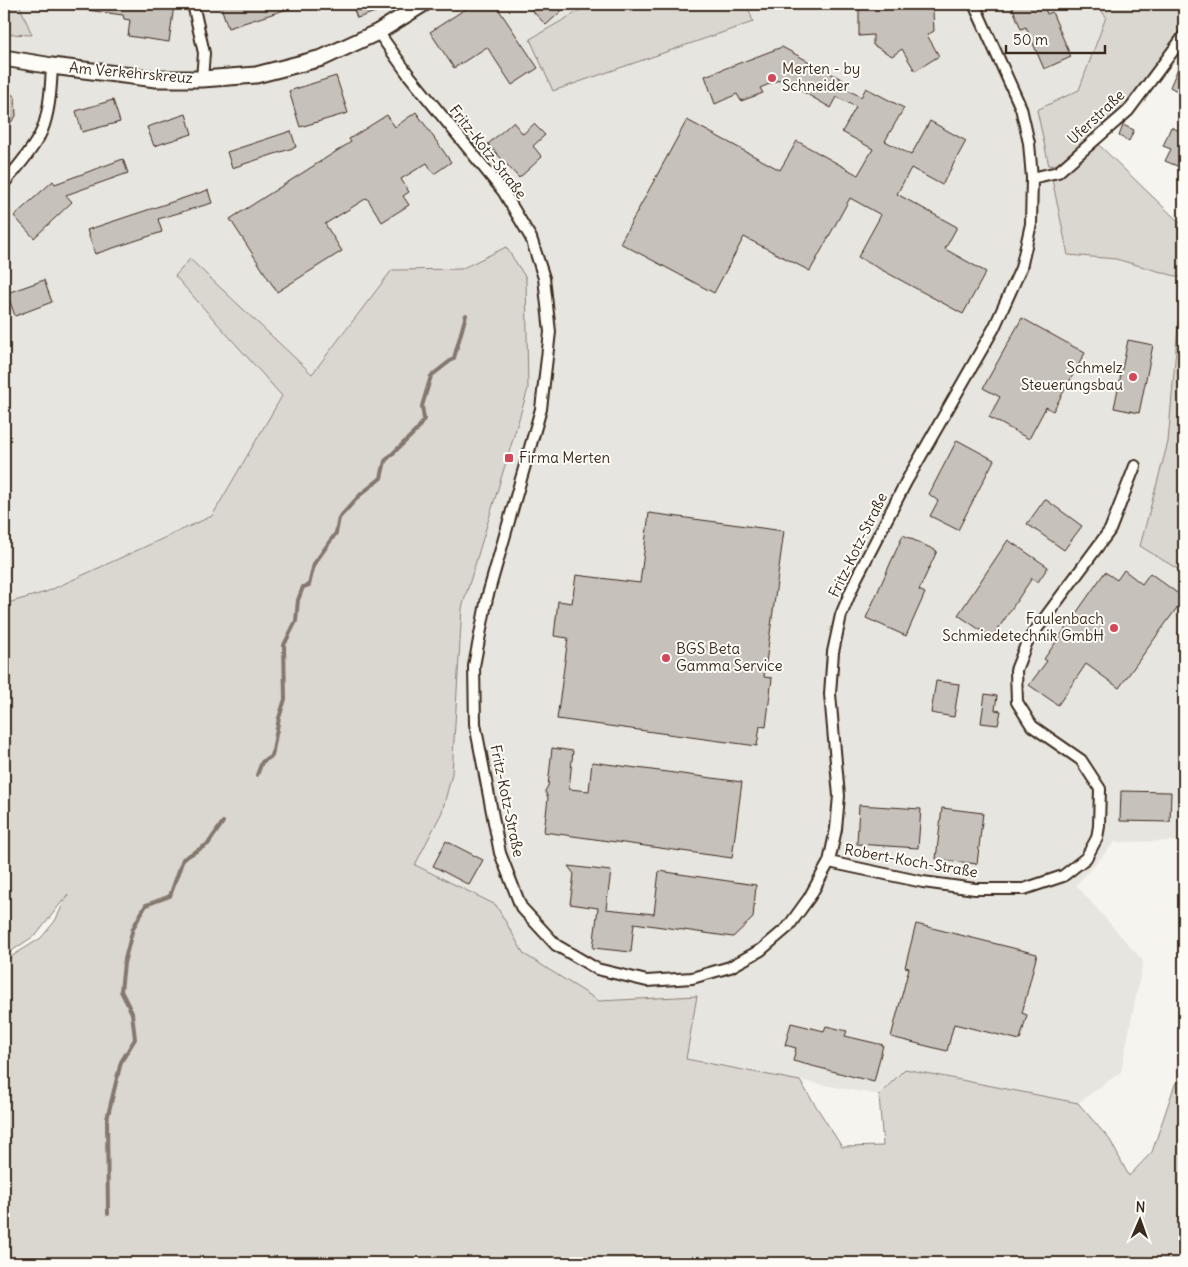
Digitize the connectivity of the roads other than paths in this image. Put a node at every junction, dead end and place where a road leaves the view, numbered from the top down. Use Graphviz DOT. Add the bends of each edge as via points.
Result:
graph roads {
  1 [pos="193,4"];
  2 [pos="423,4"];
  3 [pos="974,4"];
  4 [pos="378,32"];
  5 [pos="1184,36"];
  6 [pos="4,58"];
  7 [pos="52,66"];
  8 [pos="202,79"];
  9 [pos="1032,178"];
  10 [pos="4,183"];
  11 [pos="1135,466"];
  12 [pos="829,862"];
  1 -- 8 [label="street" via="204,53"];
  2 -- 4 [label="street, Am Verkehrskreuz"];
  3 -- 9 [label="street, Fritz-Kotz-Straße" via="1021,108"];
  4 -- 8 [label="street, Am Verkehrskreuz" via="322,58 256,75"];
  4 -- 12 [label="street, Fritz-Kotz-Straße" via="503,191 531,238 544,278 550,332 541,409 487,598 474,666 475,724 500,853 520,907 556,945 597,969 647,981 692,978 730,967 762,950 788,927"];
  5 -- 9 [label="street, Uferstraße" via="1128,111 1058,172"];
  6 -- 7 [label="street, Am Verkehrskreuz"];
  7 -- 8 [label="street, Am Verkehrskreuz" via="156,79"];
  7 -- 10 [label="street" via="51,95 44,127 21,164"];
  9 -- 12 [label="street, Fritz-Kotz-Straße" via="1031,224 1021,268 994,328 906,482 856,579 842,615 833,652 830,694 839,796"];
  11 -- 12 [label="street, Robert-Koch-Straße" via="1110,530 1028,642 1016,670 1017,702 1032,726 1081,760 1100,789 1100,826 1086,858 1063,876 1024,889 975,889 923,882"];
}
